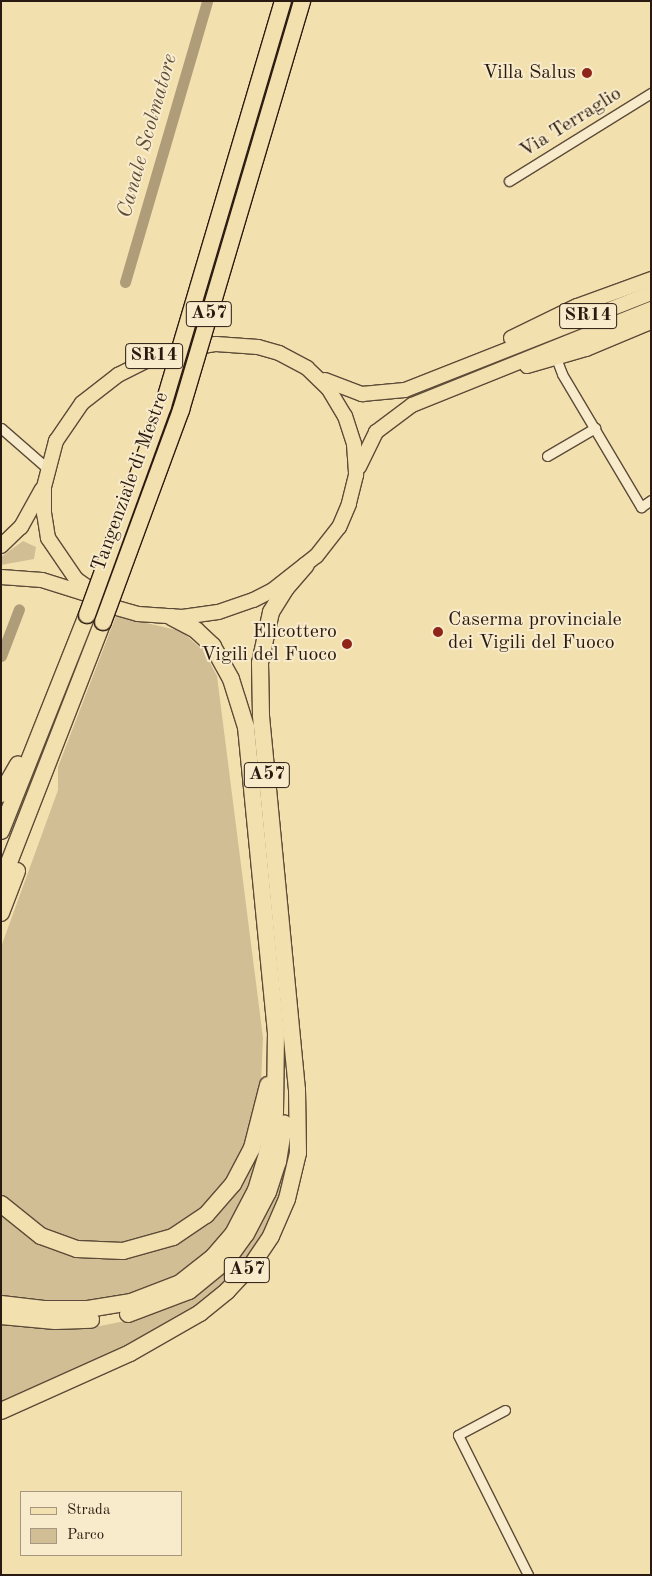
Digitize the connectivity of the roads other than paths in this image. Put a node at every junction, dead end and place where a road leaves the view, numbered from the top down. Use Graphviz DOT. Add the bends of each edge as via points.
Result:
graph roads {
  1 [pos="283,1"];
  2 [pos="302,1"];
  3 [pos="651,93"];
  4 [pos="508,181"];
  5 [pos="651,279"];
  6 [pos="651,293"];
  7 [pos="651,310"];
  8 [pos="651,322"];
  9 [pos="556,358"];
  10 [pos="456,370"];
  11 [pos="315,374"];
  12 [pos="482,375"];
  13 [pos="1,428"];
  14 [pos="595,428"];
  15 [pos="547,456"];
  16 [pos="47,473"];
  17 [pos="356,474"];
  18 [pos="651,500"];
  19 [pos="1,546"];
  20 [pos="306,565"];
  21 [pos="1,577"];
  22 [pos="103,600"];
  23 [pos="172,617"];
  24 [pos="50,712"];
  25 [pos="1,794"];
  26 [pos="24,820"];
  27 [pos="1,831"];
  28 [pos="1,883"];
  29 [pos="1,913"];
  30 [pos="288,997"];
  31 [pos="274,1021"];
  32 [pos="1,1204"];
  33 [pos="1,1304"];
  34 [pos="1,1316"];
  35 [pos="505,1410"];
  36 [pos="1,1411"];
  37 [pos="528,1575"];
  1 -- 24 [label="highway, Tangenziale di Mestre / A57, bridge" via="163,406"];
  2 -- 26 [label="highway, Tangenziale di Mestre / A57, bridge" via="181,410 103,622"];
  3 -- 4 [label="street, Via Terraglio"];
  5 -- 10 [label="main road, SR14" via="577,306 490,347"];
  6 -- 10 [label="main road, SR14"];
  7 -- 12 [label="main road, SR14"];
  8 -- 9 [label="main road, SR14"];
  9 -- 12 [label="main road, SR14"];
  9 -- 14 [label="street" via="562,374"];
  10 -- 11 [label="main road, SR14" via="405,390 376,395 348,391"];
  11 -- 16 [label="main road, SR14" via="279,354 239,344 187,347 152,356 109,381 82,403 56,440"];
  11 -- 17 [label="main road, SR14" via="334,396 349,424"];
  12 -- 17 [label="main road, SR14" via="412,405 384,423 366,449"];
  13 -- 16 [label="street"];
  14 -- 15 [label="street"];
  14 -- 18 [label="street" via="640,507"];
  16 -- 19 [label="main road, SR14" via="30,513"];
  16 -- 22 [label="main road, SR14" via="44,513 51,546 70,572"];
  17 -- 20 [label="main road, SR14" via="350,504 339,527"];
  20 -- 23 [label="main road, SR14" via="273,590 242,605 206,615"];
  20 -- 30 [label="highway, A57" via="271,612 260,663 261,715"];
  21 -- 22 [label="main road, SR14" via="42,580"];
  22 -- 23 [label="main road, SR14" via="138,614"];
  23 -- 31 [label="highway, A57" via="196,630 213,646 231,679 242,710"];
  24 -- 25 [label="highway, A57"];
  24 -- 27 [label="highway, Tangenziale di Mestre / A57"];
  26 -- 28 [label="highway, Tangenziale di Mestre / A57"];
  26 -- 29 [label="highway, A57" via="18,867"];
  30 -- 34 [label="highway, A57" via="289,1066 278,1162 258,1213 227,1260 188,1291 123,1316 61,1321"];
  30 -- 36 [label="highway, A57" via="298,1090 298,1153 287,1199 264,1248 227,1291 183,1324 113,1362"];
  31 -- 32 [label="highway, A57" via="267,1093 252,1148 227,1194 190,1228 174,1238 136,1249 88,1250 41,1236"];
  31 -- 33 [label="highway, A57" via="275,1113 268,1154 247,1209 233,1234 213,1257 180,1283 131,1302 74,1310"];
  35 -- 37 [label="street" via="458,1435"];
}
